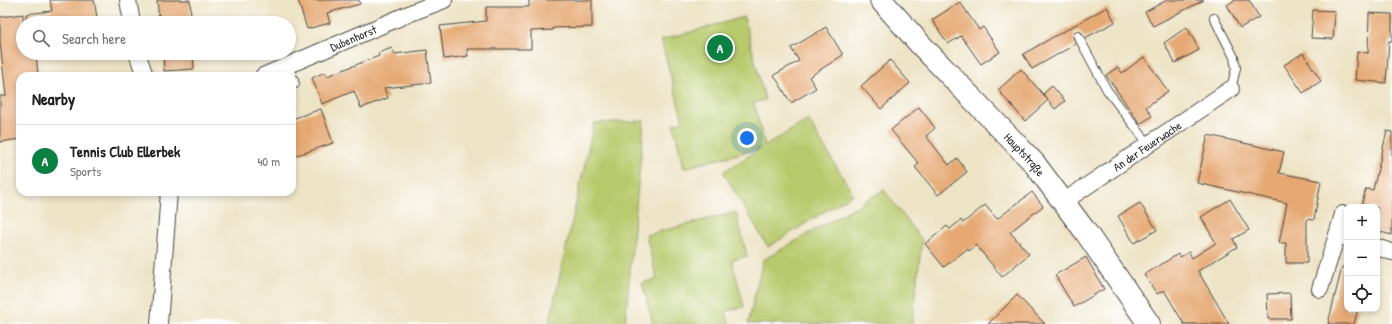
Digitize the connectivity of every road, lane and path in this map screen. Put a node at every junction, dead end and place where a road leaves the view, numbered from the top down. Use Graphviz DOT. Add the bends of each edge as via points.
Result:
graph roads {
  1 [pos="128,0"];
  2 [pos="444,0"];
  3 [pos="881,0"];
  4 [pos="131,16"];
  5 [pos="1214,18"];
  6 [pos="1078,36"];
  7 [pos="139,60"];
  8 [pos="288,65"];
  9 [pos="144,72"];
  10 [pos="272,72"];
  11 [pos="291,72"];
  12 [pos="1231,89"];
  13 [pos="1149,145"];
  14 [pos="169,196"];
  15 [pos="1063,202"];
  16 [pos="1343,214"];
  17 [pos="1342,237"];
  18 [pos="1380,248"];
  19 [pos="1392,252"];
  20 [pos="1320,289"];
  21 [pos="159,324"];
  22 [pos="1149,324"];
  1 -- 4 [label="street"];
  2 -- 8 [label="street, Dubenhorst"];
  3 -- 15 [label="main road, Hauptstraße" via="1034,163"];
  5 -- 12 [label="lane" via="1234,57 1236,68"];
  6 -- 13 [label="lane" via="1107,90"];
  7 -- 9 [label="street"];
  8 -- 10 [label="street, Dubenhorst"];
  8 -- 11 [label="lane"];
  12 -- 13 [label="street, An der Feuerwache"];
  13 -- 15 [label="street, An der Feuerwache"];
  14 -- 21 [label="street"];
  15 -- 22 [label="main road, Hauptstraße"];
  16 -- 17 [label="street"];
  17 -- 20 [label="street"];
  18 -- 19 [label="street"];
}
